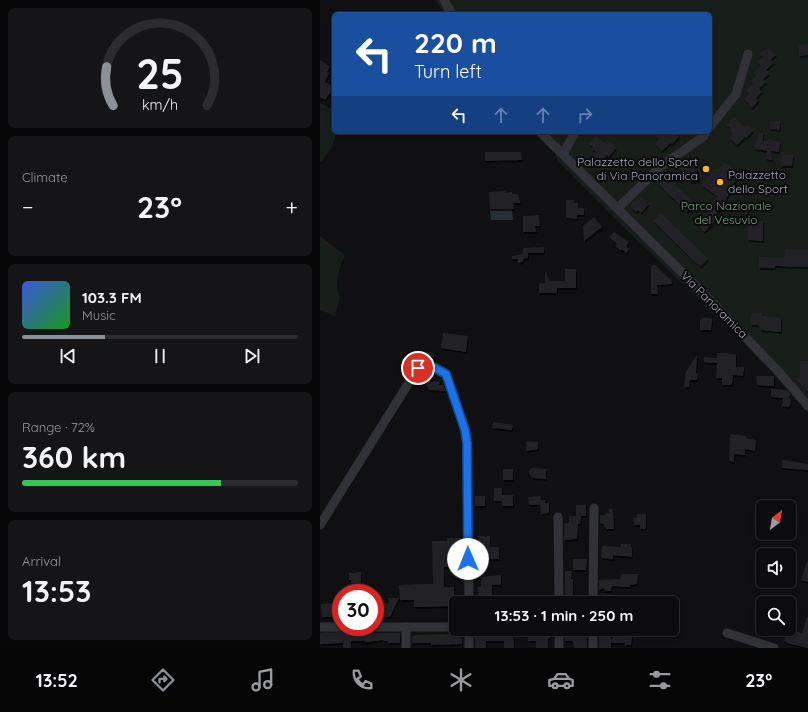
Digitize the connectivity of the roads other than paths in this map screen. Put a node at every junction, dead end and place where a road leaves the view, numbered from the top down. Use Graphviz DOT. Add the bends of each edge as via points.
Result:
graph roads {
  1 [pos="444,0"];
  2 [pos="451,12"];
  3 [pos="748,54"];
  4 [pos="712,124"];
  5 [pos="542,134"];
  6 [pos="574,134"];
  7 [pos="705,134"];
  8 [pos="563,154"];
  9 [pos="618,208"];
  10 [pos="808,406"];
  11 [pos="594,508"];
  12 [pos="558,517"];
  13 [pos="320,525"];
  14 [pos="469,596"];
  15 [pos="559,596"];
  16 [pos="593,596"];
  17 [pos="320,627"];
  18 [pos="332,627"];
  19 [pos="384,627"];
  20 [pos="406,627"];
  21 [pos="449,627"];
  22 [pos="727,633"];
  23 [pos="469,636"];
  24 [pos="559,636"];
  25 [pos="593,636"];
  26 [pos="406,648"];
  27 [pos="469,648"];
  28 [pos="559,648"];
  29 [pos="593,648"];
  30 [pos="774,648"];
  1 -- 2 [label="street"];
  3 -- 4 [label="street" via="736,94"];
  5 -- 8 [label="street, Via Panoramica"];
  6 -- 8 [label="street"];
  7 -- 9 [label="street" via="660,167"];
  8 -- 9 [label="street, Via Panoramica"];
  9 -- 10 [label="street, Via Panoramica" via="710,300"];
  11 -- 16 [label="street"];
  12 -- 15 [label="street"];
  13 -- 14 [label="street" via="418,368 433,367 440,370 446,374 467,443"];
  17 -- 18 [label="street"];
  19 -- 20 [label="street"];
  20 -- 21 [label="street"];
  20 -- 26 [label="street"];
  22 -- 30 [label="street"];
  23 -- 27 [label="street"];
  24 -- 28 [label="street"];
  25 -- 29 [label="street"];
}
